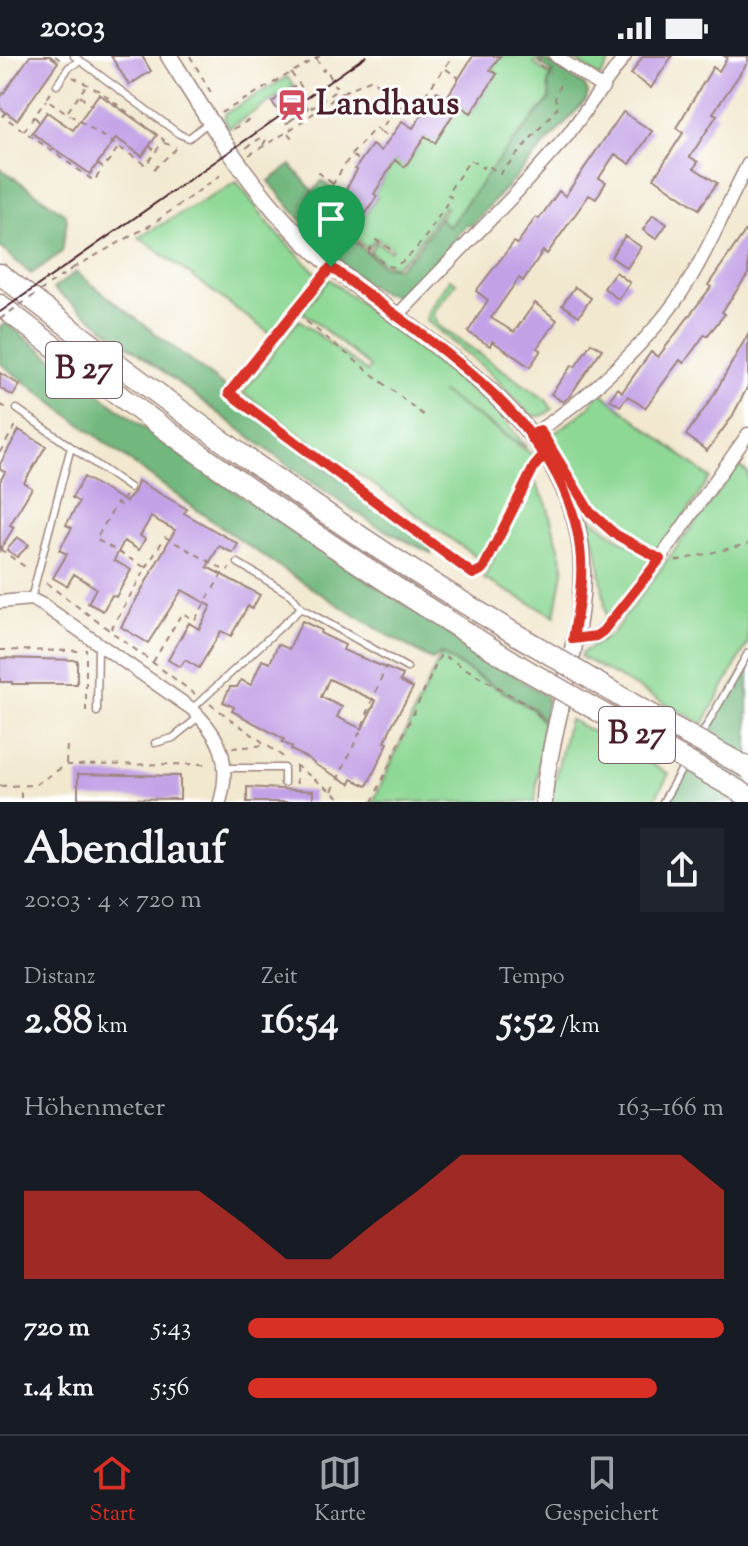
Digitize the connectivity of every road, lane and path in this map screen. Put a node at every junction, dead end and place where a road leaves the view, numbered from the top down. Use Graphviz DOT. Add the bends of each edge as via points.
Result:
graph roads {
  1 [pos="169,56"];
  2 [pos="190,56"];
  3 [pos="453,56"];
  4 [pos="542,56"];
  5 [pos="556,56"];
  6 [pos="625,56"];
  7 [pos="318,57"];
  8 [pos="78,58"];
  9 [pos="445,68"];
  10 [pos="323,71"];
  11 [pos="66,72"];
  12 [pos="290,72"];
  13 [pos="318,73"];
  14 [pos="551,73"];
  15 [pos="564,75"];
  16 [pos="459,78"];
  17 [pos="57,85"];
  18 [pos="85,86"];
  19 [pos="337,87"];
  20 [pos="603,88"];
  21 [pos="303,89"];
  22 [pos="330,90"];
  23 [pos="342,93"];
  24 [pos="79,96"];
  25 [pos="46,99"];
  26 [pos="214,99"];
  27 [pos="394,102"];
  28 [pos="419,104"];
  29 [pos="91,105"];
  30 [pos="311,106"];
  31 [pos="429,110"];
  32 [pos="6,112"];
  33 [pos="66,113"];
  34 [pos="34,116"];
  35 [pos="215,117"];
  36 [pos="253,118"];
  37 [pos="40,123"];
  38 [pos="24,131"];
  39 [pos="230,131"];
  40 [pos="380,131"];
  41 [pos="287,132"];
  42 [pos="389,137"];
  43 [pos="189,138"];
  44 [pos="162,142"];
  45 [pos="295,142"];
  46 [pos="120,146"];
  47 [pos="149,146"];
  48 [pos="262,146"];
  49 [pos="178,147"];
  50 [pos="156,151"];
  51 [pos="244,155"];
  52 [pos="352,155"];
  53 [pos="360,161"];
  54 [pos="98,164"];
  55 [pos="748,164"];
  56 [pos="103,168"];
  57 [pos="154,169"];
  58 [pos="318,172"];
  59 [pos="333,186"];
  60 [pos="344,193"];
  61 [pos="462,229"];
  62 [pos="472,239"];
  63 [pos="390,249"];
  64 [pos="368,252"];
  65 [pos="331,267"];
  66 [pos="0,274"];
  67 [pos="0,305"];
  68 [pos="296,313"];
  69 [pos="396,317"];
  70 [pos="0,319"];
  71 [pos="20,411"];
  72 [pos="427,418"];
  73 [pos="748,434"];
  74 [pos="530,436"];
  75 [pos="71,447"];
  76 [pos="0,452"];
  77 [pos="544,455"];
  78 [pos="130,488"];
  79 [pos="582,502"];
  80 [pos="748,544"];
  81 [pos="0,549"];
  82 [pos="666,560"];
  83 [pos="238,563"];
  84 [pos="146,568"];
  85 [pos="473,574"];
  86 [pos="37,575"];
  87 [pos="31,599"];
  88 [pos="0,602"];
  89 [pos="301,608"];
  90 [pos="110,630"];
  91 [pos="573,639"];
  92 [pos="92,646"];
  93 [pos="0,650"];
  94 [pos="748,653"];
  95 [pos="390,658"];
  96 [pos="153,662"];
  97 [pos="407,668"];
  98 [pos="203,699"];
  99 [pos="86,712"];
  100 [pos="97,712"];
  101 [pos="196,713"];
  102 [pos="155,743"];
  103 [pos="552,743"];
  104 [pos="267,744"];
  105 [pos="67,746"];
  106 [pos="222,749"];
  107 [pos="66,765"];
  108 [pos="296,766"];
  109 [pos="226,768"];
  110 [pos="748,768"];
  111 [pos="284,783"];
  112 [pos="21,785"];
  113 [pos="0,786"];
  114 [pos="297,789"];
  115 [pos="331,792"];
  116 [pos="748,796"];
  117 [pos="21,798"];
  118 [pos="220,802"];
  119 [pos="346,802"];
  120 [pos="372,802"];
  121 [pos="544,802"];
  122 [pos="663,802"];
  1 -- 35 [label="street"];
  2 -- 26 [label="path"];
  3 -- 9 [label="path"];
  4 -- 14 [label="path" via="537,64"];
  5 -- 20 [label="street"];
  6 -- 20 [label="street"];
  7 -- 10 [label="path"];
  7 -- 12 [label="path"];
  8 -- 11 [label="lane"];
  8 -- 43 [label="lane"];
  9 -- 16 [label="path"];
  9 -- 28 [label="path"];
  10 -- 13 [label="path"];
  10 -- 19 [label="path" via="326,68"];
  11 -- 17 [label="lane"];
  11 -- 18 [label="path"];
  12 -- 21 [label="path"];
  12 -- 35 [label="path"];
  15 -- 64 [label="path" via="555,99 559,106 500,174 470,160 413,252 390,267"];
  17 -- 25 [label="path"];
  18 -- 24 [label="path"];
  18 -- 44 [label="path" via="101,92"];
  19 -- 22 [label="path"];
  19 -- 23 [label="path"];
  19 -- 30 [label="path"];
  20 -- 62 [label="street" via="567,136"];
  23 -- 27 [label="path" via="372,79"];
  23 -- 41 [label="path"];
  24 -- 29 [label="path"];
  24 -- 33 [label="path"];
  25 -- 33 [label="path"];
  25 -- 34 [label="path"];
  28 -- 31 [label="path"];
  28 -- 40 [label="path" via="416,108 407,102"];
  32 -- 38 [label="path" via="3,116"];
  33 -- 46 [label="path"];
  34 -- 37 [label="path"];
  34 -- 38 [label="path"];
  35 -- 43 [label="lane"];
  35 -- 51 [label="street"];
  36 -- 39 [label="path"];
  38 -- 56 [label="path" via="94,181"];
  40 -- 42 [label="path"];
  40 -- 52 [label="path" via="375,128"];
  41 -- 45 [label="path"];
  41 -- 48 [label="path"];
  43 -- 49 [label="path"];
  44 -- 49 [label="path"];
  44 -- 50 [label="path"];
  46 -- 50 [label="path" via="146,165"];
  46 -- 56 [label="path"];
  47 -- 50 [label="path"];
  48 -- 51 [label="path"];
  48 -- 51 [label="path" via="266,136"];
  49 -- 57 [label="path"];
  51 -- 65 [label="street" via="294,230"];
  51 -- 70 [label="path, bridge" via="151,225 73,268"];
  52 -- 53 [label="path"];
  52 -- 59 [label="path"];
  54 -- 56 [label="path"];
  55 -- 74 [label="street" via="675,301 598,384"];
  58 -- 59 [label="path"];
  59 -- 60 [label="path"];
  59 -- 64 [label="path" via="321,203"];
  61 -- 62 [label="lane"];
  62 -- 69 [label="street"];
  63 -- 64 [label="path" via="376,240"];
  65 -- 68 [label="path"];
  65 -- 69 [label="street"];
  66 -- 110 [label="highway, B 27, bridge" via="333,518 457,599"];
  67 -- 116 [label="highway, B 27, bridge" via="147,416 441,618"];
  68 -- 72 [label="path"];
  68 -- 85 [label="path" via="229,393"];
  69 -- 74 [label="street" via="480,380"];
  71 -- 75 [label="lane"];
  71 -- 76 [label="path"];
  73 -- 82 [label="street"];
  74 -- 77 [label="street"];
  75 -- 78 [label="lane"];
  75 -- 86 [label="lane"];
  77 -- 85 [label="lane" via="483,569"];
  77 -- 91 [label="street" via="566,494 579,541 581,589"];
  78 -- 84 [label="path" via="96,539"];
  79 -- 82 [label="path" via="615,534"];
  80 -- 82 [label="path"];
  81 -- 86 [label="path"];
  82 -- 91 [label="street" via="603,631"];
  83 -- 89 [label="lane" via="291,595"];
  84 -- 90 [label="path"];
  84 -- 96 [label="path" via="165,537 221,568 222,574 195,620 182,613"];
  86 -- 87 [label="lane"];
  86 -- 90 [label="path"];
  87 -- 88 [label="street"];
  87 -- 92 [label="street"];
  89 -- 95 [label="lane"];
  89 -- 98 [label="lane"];
  90 -- 96 [label="path"];
  91 -- 103 [label="street"];
  92 -- 93 [label="path"];
  92 -- 99 [label="path"];
  92 -- 100 [label="lane"];
  92 -- 101 [label="street"];
  94 -- 122 [label="lane"];
  95 -- 97 [label="lane"];
  95 -- 115 [label="path"];
  96 -- 98 [label="path"];
  98 -- 101 [label="lane"];
  98 -- 104 [label="path"];
  101 -- 102 [label="lane" via="173,738"];
  101 -- 106 [label="street"];
  103 -- 120 [label="path" via="534,709 441,654"];
  103 -- 121 [label="street"];
  104 -- 106 [label="path"];
  104 -- 108 [label="path"];
  105 -- 107 [label="path"];
  106 -- 109 [label="street"];
  107 -- 109 [label="path"];
  107 -- 112 [label="path" via="35,785"];
  108 -- 114 [label="path"];
  108 -- 115 [label="path"];
  109 -- 111 [label="lane" via="284,768"];
  109 -- 118 [label="street"];
  112 -- 113 [label="path"];
  112 -- 117 [label="path"];
  115 -- 119 [label="path"];
}
